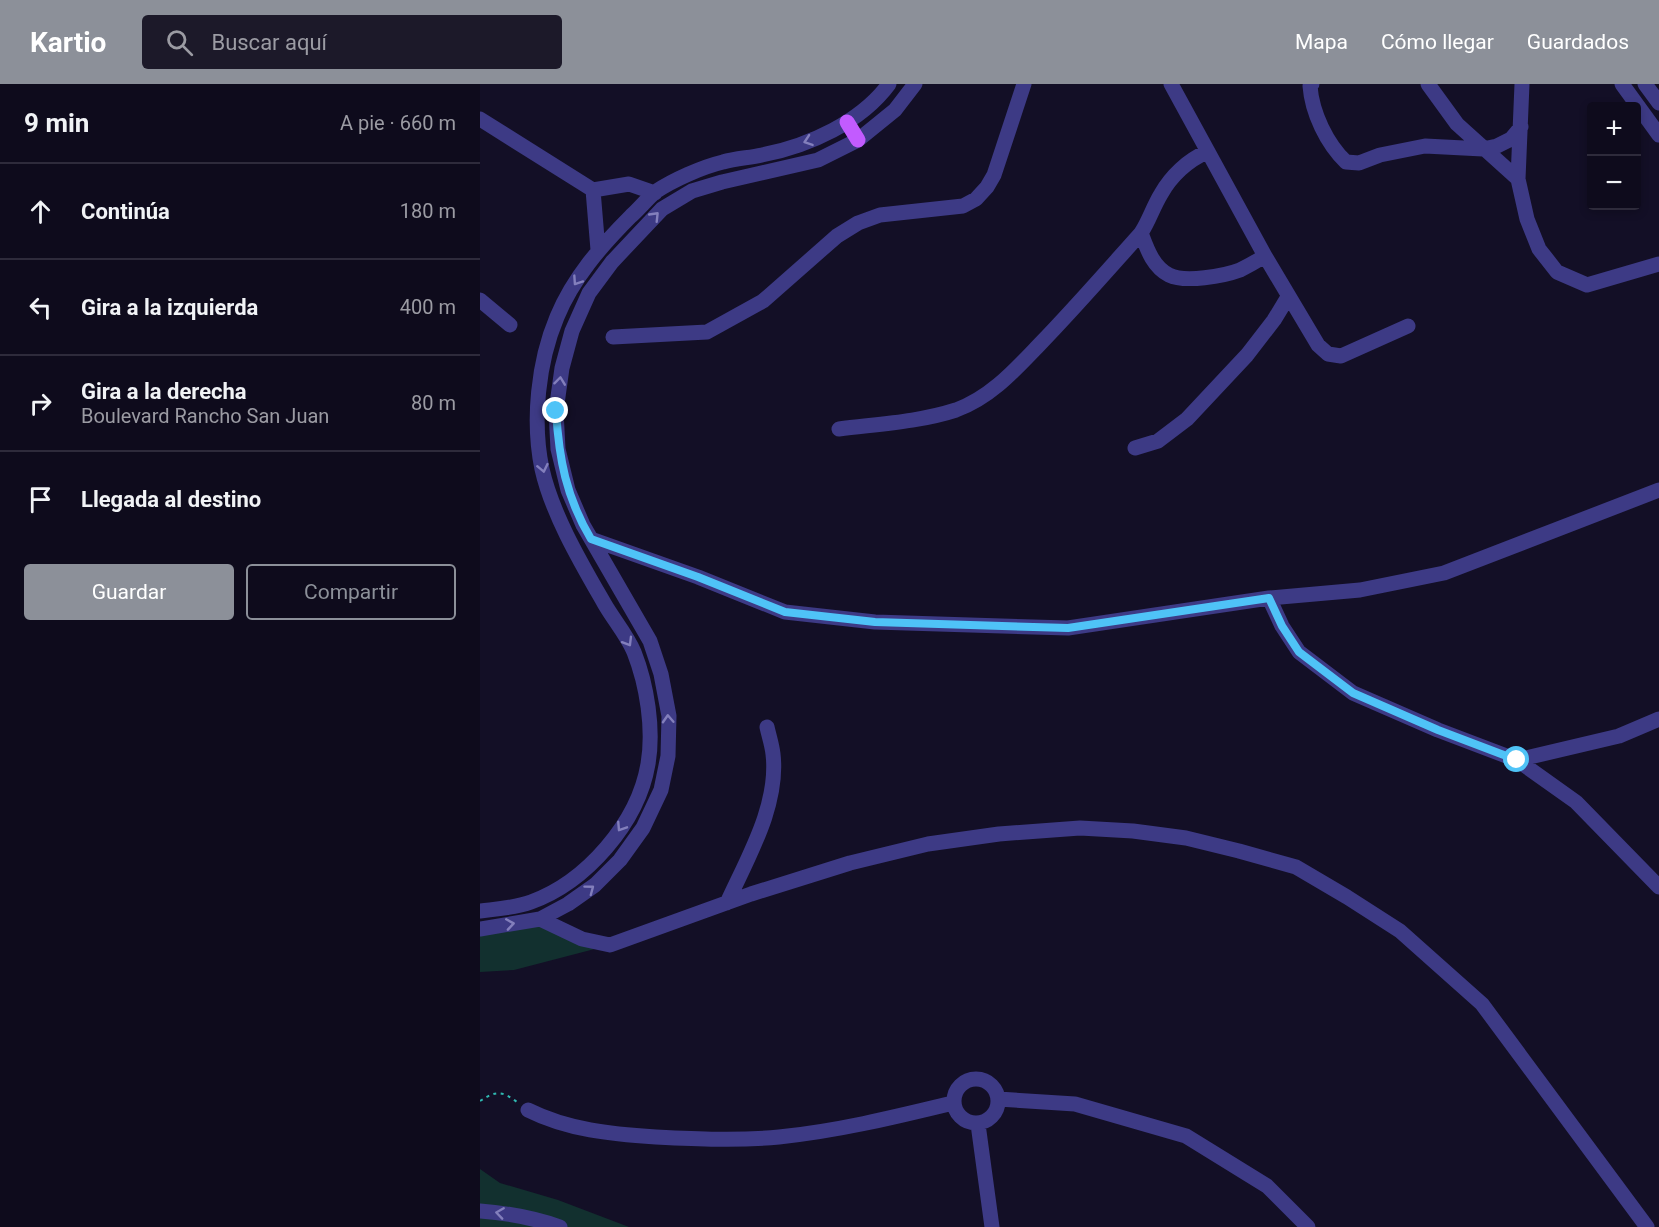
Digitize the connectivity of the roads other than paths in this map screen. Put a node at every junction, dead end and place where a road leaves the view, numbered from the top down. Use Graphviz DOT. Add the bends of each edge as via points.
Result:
graph roads {
  1 [pos="890,84"];
  2 [pos="915,84"];
  3 [pos="1024,84"];
  4 [pos="1171,84"];
  5 [pos="1312,84"];
  6 [pos="1428,84"];
  7 [pos="1522,84"];
  8 [pos="1622,84"];
  9 [pos="1645,84"];
  10 [pos="1659,104"];
  11 [pos="480,118"];
  12 [pos="847,122"];
  13 [pos="1521,127"];
  14 [pos="1659,135"];
  15 [pos="858,140"];
  16 [pos="1483,149"];
  17 [pos="1207,152"];
  18 [pos="1518,179"];
  19 [pos="593,190"];
  20 [pos="655,193"];
  21 [pos="1141,233"];
  22 [pos="598,250"];
  23 [pos="1265,256"];
  24 [pos="1659,264"];
  25 [pos="1288,297"];
  26 [pos="480,300"];
  27 [pos="510,325"];
  28 [pos="1408,326"];
  29 [pos="613,337"];
  30 [pos="839,429"];
  31 [pos="1135,448"];
  32 [pos="1659,490"];
  33 [pos="591,539"];
  34 [pos="1269,598"];
  35 [pos="1659,719"];
  36 [pos="767,727"];
  37 [pos="1517,760"];
  38 [pos="1659,887"];
  39 [pos="530,903"];
  40 [pos="727,903"];
  41 [pos="480,911"];
  42 [pos="540,919"];
  43 [pos="480,929"];
  44 [pos="998,1099"];
  45 [pos="953,1103"];
  46 [pos="528,1110"];
  47 [pos="978,1124"];
  48 [pos="480,1211"];
  49 [pos="560,1227"];
  50 [pos="994,1227"];
  51 [pos="1308,1227"];
  52 [pos="1647,1227"];
  1 -- 12 [label="street" via="880,97"];
  2 -- 15 [label="street" via="895,110"];
  3 -- 29 [label="street" via="993,175 976,199 963,206 880,214 858,223 837,236 763,301 707,332"];
  4 -- 17 [label="street"];
  5 -- 16 [label="street" via="1314,111 1338,155 1346,162 1359,163 1380,154 1425,146"];
  6 -- 16 [label="street" via="1457,124"];
  7 -- 13 [label="street"];
  8 -- 14 [label="street"];
  9 -- 10 [label="street"];
  11 -- 19 [label="street"];
  12 -- 15 [label="main road"];
  12 -- 20 [label="street, one-way" via="816,138 765,155 722,162 694,172"];
  13 -- 16 [label="street" via="1511,139"];
  13 -- 18 [label="street"];
  33 -- 15 [label="street, one-way" via="567,490 558,449 556,411 572,331 589,293 662,209 692,191 818,160"];
  16 -- 18 [label="street"];
  17 -- 21 [label="street" via="1194,157 1161,192"];
  17 -- 23 [label="street"];
  18 -- 24 [label="street" via="1539,249 1557,272 1587,285"];
  19 -- 20 [label="street" via="629,184"];
  19 -- 22 [label="street"];
  20 -- 22 [label="street"];
  21 -- 23 [label="street" via="1150,258 1169,275 1181,278 1239,270"];
  21 -- 30 [label="street" via="1070,313 992,390 958,409 930,417"];
  22 -- 39 [label="street, one-way" via="572,287 547,346 537,425 542,468 557,514 633,650 645,690 650,734 648,765 636,804 603,853 579,874"];
  23 -- 25 [label="street"];
  25 -- 28 [label="street" via="1317,345 1329,354 1341,356"];
  25 -- 31 [label="street" via="1247,355 1187,419 1158,441"];
  26 -- 27 [label="street"];
  32 -- 34 [label="street" via="1444,573 1360,590"];
  33 -- 34 [label="street" via="785,612 875,622 1068,628"];
  42 -- 33 [label="street, one-way" via="595,885 620,860 648,819 661,790 668,756 669,716 650,641"];
  34 -- 37 [label="street" via="1299,652 1353,693"];
  35 -- 37 [label="street" via="1619,736"];
  36 -- 40 [label="street" via="773,755 771,794"];
  37 -- 38 [label="street" via="1576,802"];
  39 -- 41 [label="street"];
  39 -- 42 [label="street"];
  40 -- 42 [label="street" via="610,945 582,939"];
  40 -- 52 [label="street" via="850,863 928,844 1080,828 1186,838 1296,867 1400,931 1482,1004"];
  43 -- 42 [label="street, one-way"];
  44 -- 45 [label="street" via="992,1086 980,1079 966,1080 956,1089"];
  44 -- 47 [label="street" via="989,1119"];
  44 -- 51 [label="street" via="1075,1104 1186,1136 1267,1186"];
  45 -- 46 [label="street" via="788,1136 697,1139 617,1135 572,1127"];
  45 -- 47 [label="street" via="961,1118"];
  47 -- 50 [label="street"];
  49 -- 48 [label="street, one-way" via="541,1220"];
}
